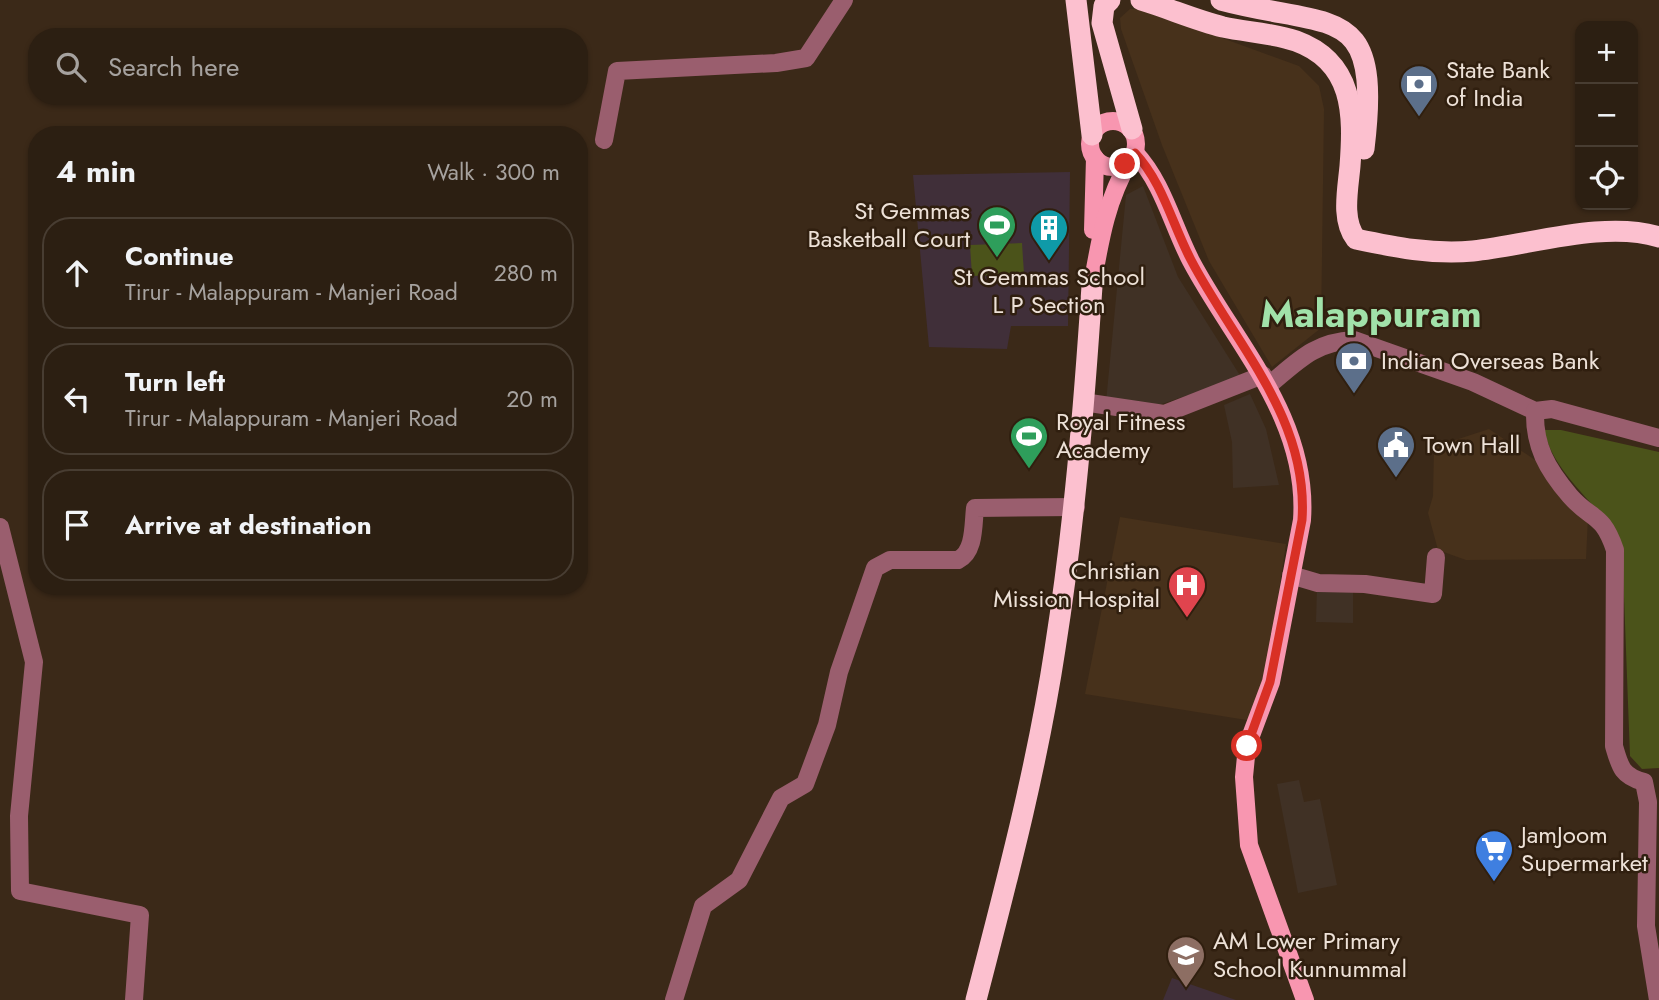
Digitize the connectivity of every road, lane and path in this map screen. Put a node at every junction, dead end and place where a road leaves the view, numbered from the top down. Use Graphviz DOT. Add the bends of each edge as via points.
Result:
graph roads {
  1 [pos="844,0"];
  2 [pos="1076,0"];
  3 [pos="1110,0"];
  4 [pos="1141,0"];
  5 [pos="1221,0"];
  6 [pos="1132,129"];
  7 [pos="1092,135"];
  8 [pos="604,140"];
  9 [pos="1133,156"];
  10 [pos="1095,158"];
  11 [pos="1659,237"];
  12 [pos="1378,243"];
  13 [pos="1092,286"];
  14 [pos="1266,380"];
  15 [pos="1083,402"];
  16 [pos="1535,411"];
  17 [pos="1659,438"];
  18 [pos="1076,507"];
  19 [pos="0,527"];
  20 [pos="1436,557"];
  21 [pos="1291,575"];
  22 [pos="1652,782"];
  23 [pos="134,1000"];
  24 [pos="674,1000"];
  25 [pos="976,1000"];
  26 [pos="1305,1000"];
  27 [pos="1658,1000"];
  1 -- 8 [label="street" via="806,58 617,71"];
  2 -- 7 [label="highway"];
  3 -- 6 [label="highway" via="1104,6 1102,23"];
  4 -- 12 [label="highway" via="1220,26 1295,41 1317,51 1339,72 1353,131 1347,213 1350,232 1356,239"];
  5 -- 12 [label="highway" via="1321,19 1346,31 1362,49 1369,80 1357,203 1360,227"];
  6 -- 7 [label="main road" via="1110,121"];
  6 -- 9 [label="main road" via="1136,139"];
  7 -- 10 [label="main road"];
  9 -- 10 [label="main road" via="1112,167"];
  9 -- 13 [label="main road" via="1103,219"];
  9 -- 14 [label="main road" via="1151,170 1212,300"];
  10 -- 13 [label="main road"];
  11 -- 12 [label="highway" via="1620,229 1473,251 1429,252"];
  13 -- 15 [label="highway"];
  14 -- 15 [label="street" via="1164,414"];
  14 -- 16 [label="street" via="1313,348 1354,340 1473,382"];
  14 -- 21 [label="main road" via="1289,431 1304,498"];
  15 -- 18 [label="highway"];
  16 -- 17 [label="street" via="1552,410"];
  16 -- 22 [label="street" via="1537,447 1570,497 1607,526 1615,550 1614,746 1621,771 1630,779"];
  18 -- 24 [label="street" via="975,509 964,557 890,560 874,568 805,783 781,798 739,880 702,906"];
  18 -- 25 [label="highway" via="1055,652 1017,842"];
  19 -- 23 [label="street" via="34,662 19,816 20,891 140,915"];
  20 -- 21 [label="street" via="1433,594 1318,583"];
  21 -- 26 [label="main road" via="1270,682 1247,746 1245,796 1249,845"];
  22 -- 27 [label="street" via="1646,926"];
}
